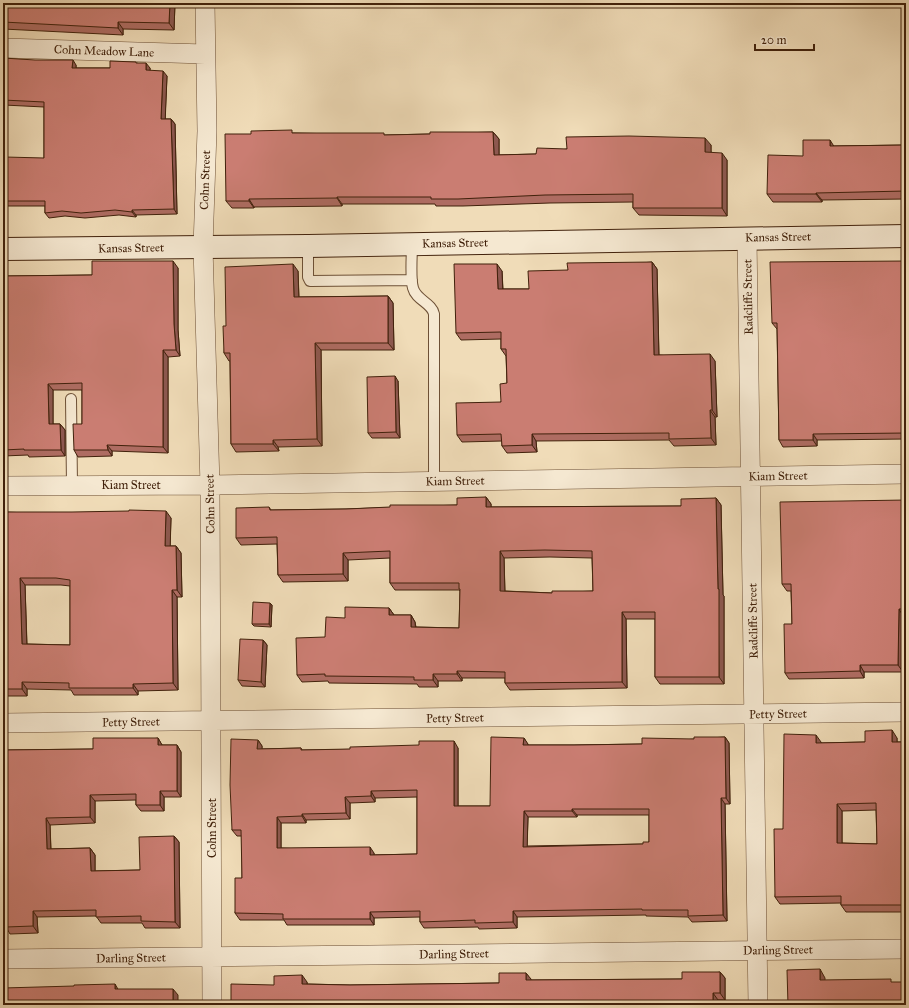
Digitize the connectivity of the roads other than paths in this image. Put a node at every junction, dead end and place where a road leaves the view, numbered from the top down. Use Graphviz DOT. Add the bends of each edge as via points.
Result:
graph roads {
  1 [pos="204,3"];
  2 [pos="3,48"];
  3 [pos="204,54"];
  4 [pos="906,236"];
  5 [pos="747,238"];
  6 [pos="412,244"];
  7 [pos="308,246"];
  8 [pos="203,247"];
  9 [pos="3,249"];
  10 [pos="412,280"];
  11 [pos="71,399"];
  12 [pos="906,474"];
  13 [pos="750,476"];
  14 [pos="434,481"];
  15 [pos="210,485"];
  16 [pos="3,486"];
  17 [pos="72,486"];
  18 [pos="906,712"];
  19 [pos="754,714"];
  20 [pos="211,721"];
  21 [pos="3,723"];
  22 [pos="906,949"];
  23 [pos="757,950"];
  24 [pos="212,957"];
  25 [pos="3,959"];
  26 [pos="212,1005"];
  27 [pos="758,1005"];
  1 -- 3 [label="street, Cohn Street"];
  2 -- 3 [label="street, Cohn Meadow Lane"];
  3 -- 8 [label="street, Cohn Street" via="207,131"];
  4 -- 5 [label="street, Kansas Street"];
  5 -- 6 [label="street, Kansas Street"];
  5 -- 13 [label="street, Radcliffe Street"];
  6 -- 7 [label="street, Kansas Street"];
  6 -- 10 [label="lane"];
  7 -- 8 [label="street, Kansas Street"];
  7 -- 10 [label="lane" via="310,281"];
  8 -- 9 [label="street, Kansas Street"];
  8 -- 15 [label="street, Cohn Street"];
  10 -- 14 [label="lane" via="417,295 434,314"];
  11 -- 17 [label="lane"];
  12 -- 13 [label="street, Kiam Street"];
  13 -- 14 [label="street, Kiam Street"];
  13 -- 19 [label="street, Radcliffe Street"];
  14 -- 15 [label="street, Kiam Street"];
  15 -- 17 [label="street, Kiam Street"];
  15 -- 20 [label="street, Cohn Street"];
  16 -- 17 [label="street, Kiam Street"];
  18 -- 19 [label="street, Petty Street"];
  19 -- 20 [label="street, Petty Street"];
  19 -- 23 [label="street, Radcliffe Street"];
  20 -- 21 [label="street, Petty Street"];
  20 -- 24 [label="street, Cohn Street"];
  22 -- 23 [label="street, Darling Street"];
  23 -- 24 [label="street, Darling Street"];
  23 -- 27 [label="street, Radcliffe Street"];
  24 -- 25 [label="street, Darling Street"];
  24 -- 26 [label="street, Cohn Street"];
}
